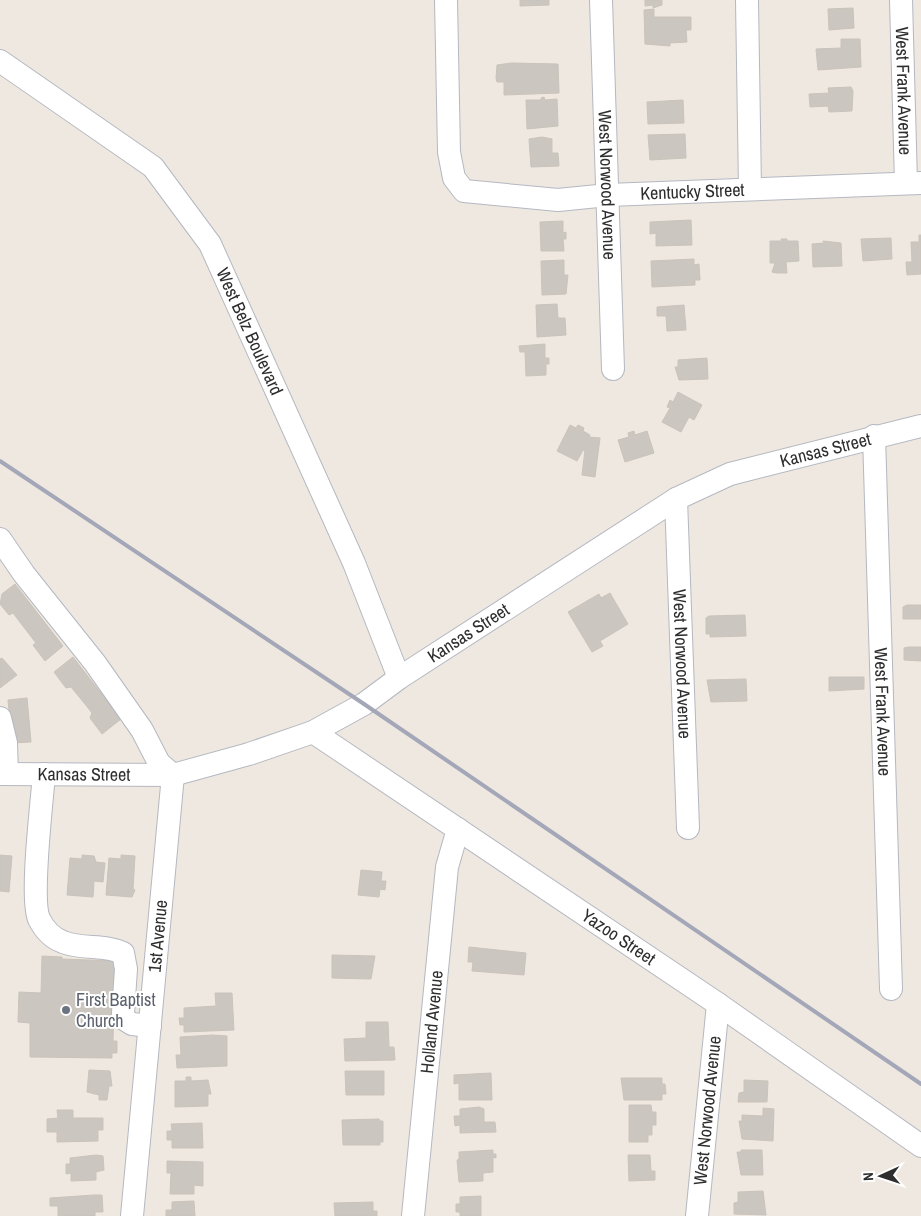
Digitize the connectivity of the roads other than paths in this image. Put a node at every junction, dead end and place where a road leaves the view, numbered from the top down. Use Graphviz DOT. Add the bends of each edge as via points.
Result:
graph roads {
  1 [pos="446,0"];
  2 [pos="601,0"];
  3 [pos="747,0"];
  4 [pos="901,0"];
  5 [pos="0,61"];
  6 [pos="914,183"];
  7 [pos="750,189"];
  8 [pos="608,195"];
  9 [pos="613,369"];
  10 [pos="921,426"];
  11 [pos="874,436"];
  12 [pos="676,499"];
  13 [pos="0,539"];
  14 [pos="398,678"];
  15 [pos="0,718"];
  16 [pos="313,732"];
  17 [pos="3,774"];
  18 [pos="44,774"];
  19 [pos="173,775"];
  20 [pos="688,828"];
  21 [pos="458,829"];
  22 [pos="123,953"];
  23 [pos="156,954"];
  24 [pos="891,989"];
  25 [pos="718,1004"];
  26 [pos="150,1026"];
  27 [pos="921,1146"];
  28 [pos="132,1216"];
  29 [pos="413,1216"];
  30 [pos="698,1216"];
  1 -- 8 [label="street, Kentucky Street" via="449,152 454,178 464,191 558,200"];
  2 -- 8 [label="street, West Norwood Avenue"];
  3 -- 7 [label="street"];
  4 -- 6 [label="street, West Frank Avenue"];
  5 -- 14 [label="street, West Belz Boulevard" via="153,167 210,244 354,563"];
  6 -- 7 [label="street, Kentucky Street"];
  7 -- 8 [label="street, Kentucky Street"];
  8 -- 9 [label="street, West Norwood Avenue"];
  10 -- 11 [label="street, Kansas Street"];
  11 -- 12 [label="street, Kansas Street" via="730,474"];
  11 -- 24 [label="street, West Frank Avenue"];
  12 -- 14 [label="street, Kansas Street"];
  12 -- 20 [label="street, West Norwood Avenue"];
  13 -- 19 [label="street" via="95,662 142,730 159,763"];
  14 -- 16 [label="street, Kansas Street" via="364,704"];
  15 -- 17 [label="street" via="6,743"];
  16 -- 19 [label="street, Kansas Street"];
  16 -- 21 [label="street, Yazoo Street"];
  17 -- 18 [label="street, Kansas Street"];
  18 -- 19 [label="street, Kansas Street"];
  18 -- 22 [label="street" via="36,874 39,918 52,936 62,942"];
  19 -- 23 [label="street, 1st Avenue"];
  21 -- 25 [label="street, Yazoo Street"];
  21 -- 29 [label="street, Holland Avenue" via="447,867"];
  22 -- 23 [label="street"];
  22 -- 26 [label="street" via="126,969 124,1020"];
  23 -- 26 [label="street, 1st Avenue"];
  25 -- 27 [label="street, Yazoo Street"];
  25 -- 30 [label="street, West Norwood Avenue"];
  26 -- 28 [label="street, 1st Avenue"];
}
